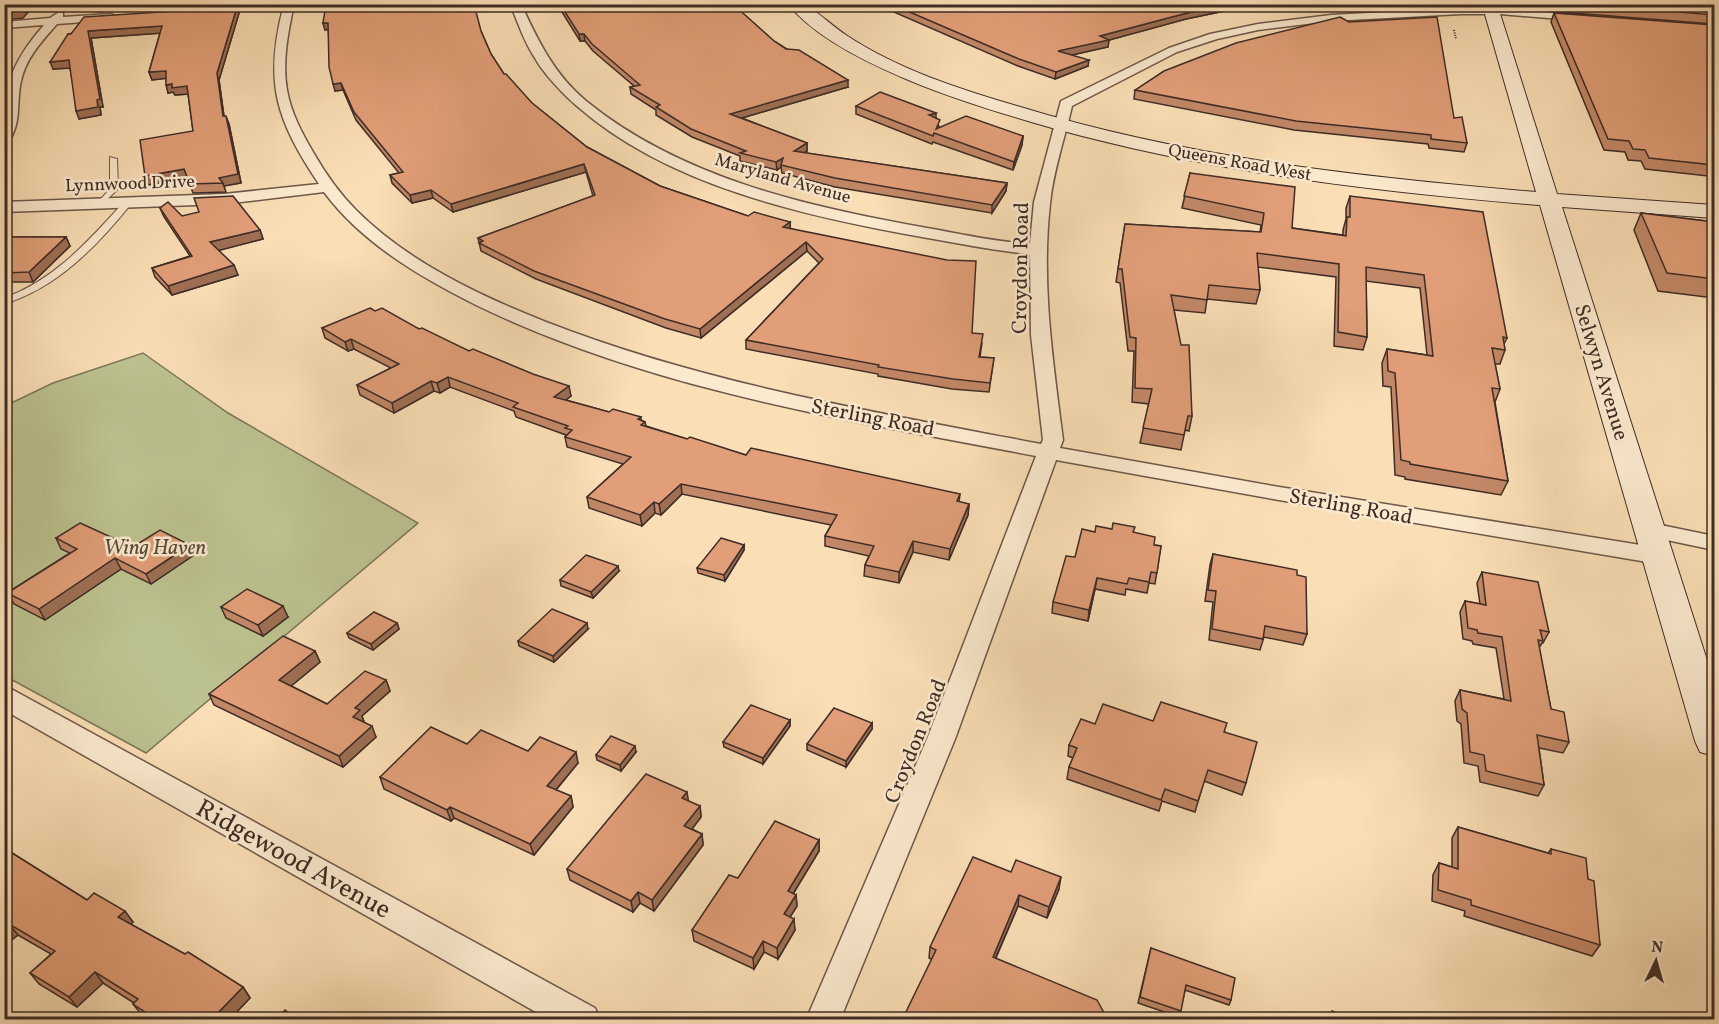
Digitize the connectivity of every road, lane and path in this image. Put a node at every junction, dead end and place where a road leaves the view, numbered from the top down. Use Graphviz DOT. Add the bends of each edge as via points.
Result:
graph roads {
  1 [pos="289,4"];
  2 [pos="515,4"];
  3 [pos="795,4"];
  4 [pos="67,5"];
  5 [pos="1490,8"];
  6 [pos="198,11"];
  7 [pos="126,16"];
  8 [pos="1599,19"];
  9 [pos="54,21"];
  10 [pos="4,25"];
  11 [pos="1454,30"];
  12 [pos="1456,39"];
  13 [pos="920,58"];
  14 [pos="1062,117"];
  15 [pos="4,138"];
  16 [pos="113,159"];
  17 [pos="328,187"];
  18 [pos="1546,191"];
  19 [pos="1714,193"];
  20 [pos="100,204"];
  21 [pos="127,204"];
  22 [pos="4,207"];
  23 [pos="1714,211"];
  24 [pos="1039,250"];
  25 [pos="4,302"];
  26 [pos="1047,452"];
  27 [pos="1655,543"];
  28 [pos="1714,543"];
  29 [pos="4,697"];
  30 [pos="1714,741"];
  31 [pos="583,1020"];
  32 [pos="823,1020"];
  1 -- 6 [label="street"];
  1 -- 17 [label="street, Sterling Road" via="280,51 283,100 296,137"];
  2 -- 24 [label="street, Maryland Avenue" via="534,48 569,91 621,132 682,166 738,188 819,211 918,232"];
  3 -- 14 [label="street, Queens Road West" via="835,36 878,60 957,92"];
  4 -- 9 [label="street"];
  5 -- 8 [label="street"];
  5 -- 14 [label="street" via="1331,18 1222,34 1163,54 1071,100"];
  5 -- 18 [label="street, Selwyn Avenue"];
  7 -- 9 [label="street"];
  9 -- 10 [label="street"];
  9 -- 15 [label="street" via="18,70 12,127"];
  11 -- 12 [label="path"];
  13 -- 14 [label="street, Queens Road West"];
  14 -- 18 [label="street, Queens Road West" via="1272,153"];
  14 -- 24 [label="street, Croydon Road" via="1042,202"];
  16 -- 20 [label="lane" via="114,189"];
  17 -- 21 [label="street, Lynnwood Drive" via="234,198"];
  17 -- 26 [label="street, Sterling Road" via="375,235 435,277 565,336 666,370 736,388"];
  18 -- 19 [label="street, Queens Road West"];
  18 -- 23 [label="street, Queens Road West"];
  18 -- 27 [label="street, Selwyn Avenue"];
  20 -- 21 [label="street, Lynnwood Drive"];
  20 -- 22 [label="street, Lynnwood Drive"];
  21 -- 25 [label="lane" via="54,278"];
  24 -- 26 [label="street, Croydon Road" via="1040,335 1054,436"];
  26 -- 27 [label="street, Sterling Road" via="1310,500"];
  26 -- 32 [label="street, Croydon Road" via="940,739"];
  27 -- 28 [label="street, Sterling Road"];
  27 -- 30 [label="street, Selwyn Avenue"];
  29 -- 31 [label="street, Ridgewood Avenue"];
}
